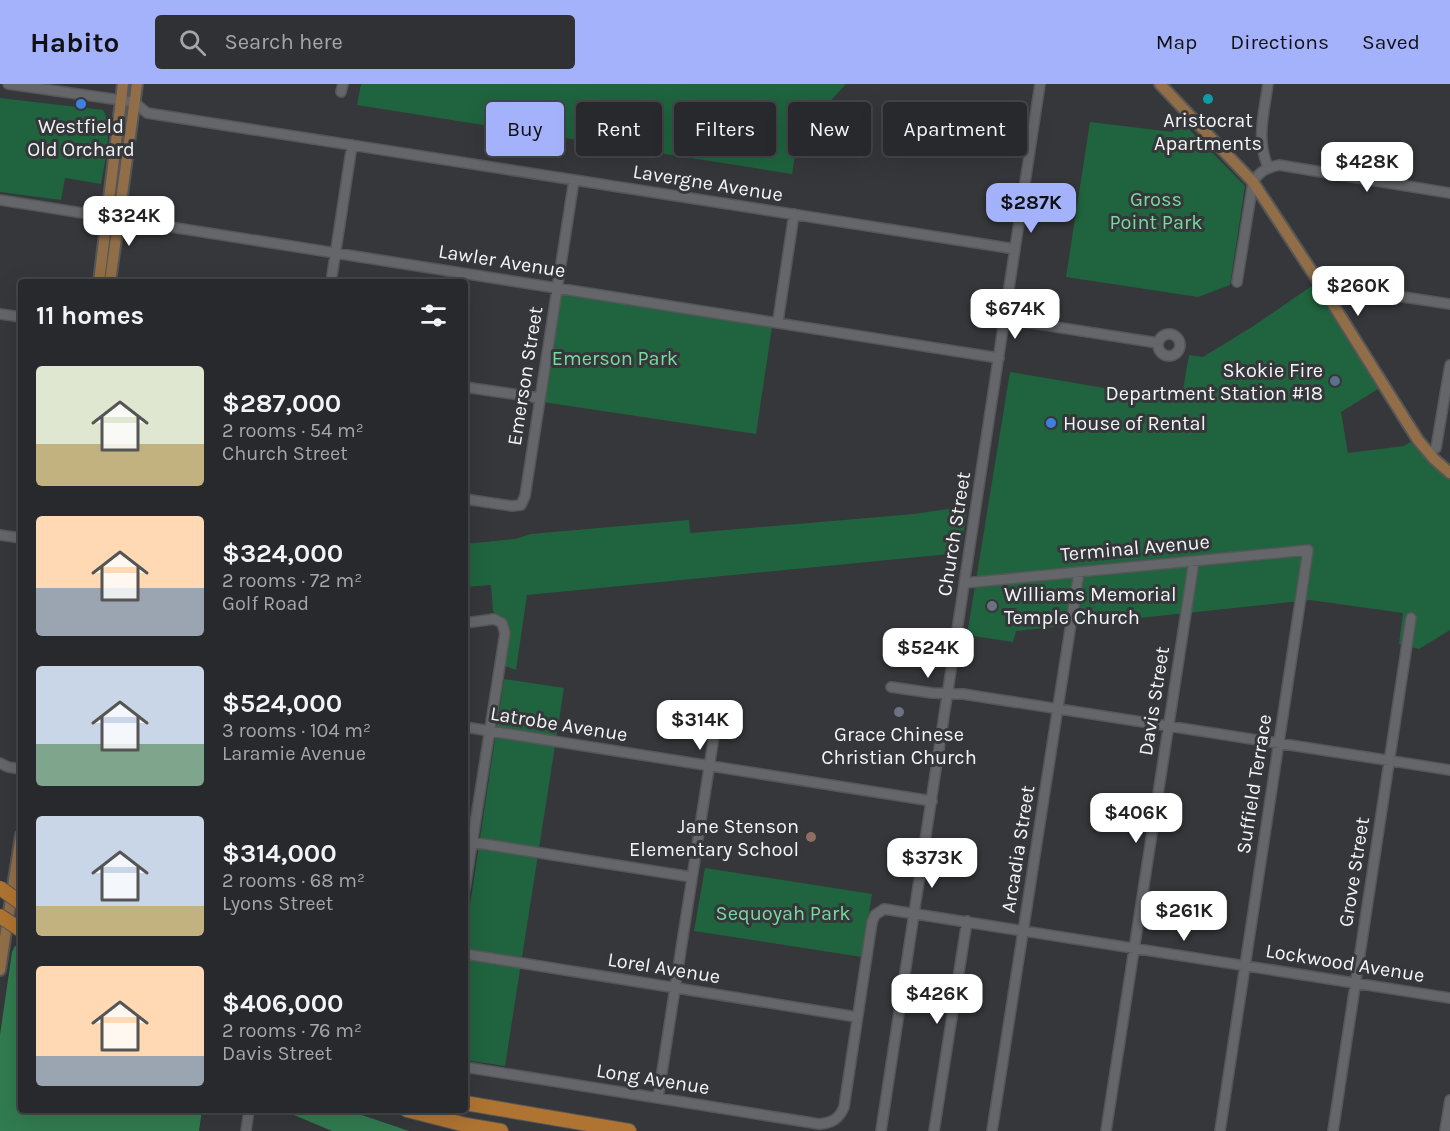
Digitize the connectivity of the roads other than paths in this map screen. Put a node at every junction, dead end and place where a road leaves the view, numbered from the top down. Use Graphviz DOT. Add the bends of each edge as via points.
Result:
graph roads {
  1 [pos="8,84"];
  2 [pos="123,84"];
  3 [pos="137,84"];
  4 [pos="1040,84"];
  5 [pos="1160,84"];
  6 [pos="1268,84"];
  7 [pos="120,100"];
  8 [pos="134,102"];
  9 [pos="147,113"];
  10 [pos="132,123"];
  11 [pos="1027,130"];
  12 [pos="1033,131"];
  13 [pos="352,145"];
  14 [pos="1268,167"];
  15 [pos="1289,168"];
  16 [pos="574,180"];
  17 [pos="1253,182"];
  18 [pos="1450,193"];
  19 [pos="0,200"];
  20 [pos="794,214"];
  21 [pos="113,218"];
  22 [pos="1015,249"];
  23 [pos="335,254"];
  24 [pos="100,279"];
  25 [pos="110,279"];
  26 [pos="331,279"];
  27 [pos="1237,282"];
  28 [pos="556,288"];
  29 [pos="1324,290"];
  30 [pos="1450,304"];
  31 [pos="0,314"];
  32 [pos="18,317"];
  33 [pos="1005,319"];
  34 [pos="778,321"];
  35 [pos="1158,344"];
  36 [pos="999,358"];
  37 [pos="1450,365"];
  38 [pos="468,387"];
  39 [pos="540,398"];
  40 [pos="1428,452"];
  41 [pos="1450,473"];
  42 [pos="468,499"];
  43 [pos="0,535"];
  44 [pos="18,538"];
  45 [pos="1308,550"];
  46 [pos="1194,561"];
  47 [pos="1079,572"];
  48 [pos="965,583"];
  49 [pos="1411,618"];
  50 [pos="468,622"];
  51 [pos="891,687"];
  52 [pos="948,693"];
  53 [pos="1058,708"];
  54 [pos="718,710"];
  55 [pos="1168,726"];
  56 [pos="468,728"];
  57 [pos="489,731"];
  58 [pos="1278,743"];
  59 [pos="1389,761"];
  60 [pos="0,763"];
  61 [pos="709,766"];
  62 [pos="18,769"];
  63 [pos="1450,770"];
  64 [pos="932,801"];
  65 [pos="469,841"];
  66 [pos="18,854"];
  67 [pos="692,877"];
  68 [pos="0,888"];
  69 [pos="18,901"];
  70 [pos="915,912"];
  71 [pos="0,916"];
  72 [pos="967,921"];
  73 [pos="18,928"];
  74 [pos="1024,930"];
  75 [pos="1134,947"];
  76 [pos="468,954"];
  77 [pos="1244,965"];
  78 [pos="0,970"];
  79 [pos="1355,983"];
  80 [pos="675,988"];
  81 [pos="1450,998"];
  82 [pos="857,1017"];
  83 [pos="468,1067"];
  84 [pos="658,1098"];
  85 [pos="1450,1100"];
  86 [pos="468,1104"];
  87 [pos="249,1113"];
  88 [pos="419,1113"];
  89 [pos="834,1120"];
  90 [pos="246,1131"];
  91 [pos="501,1131"];
  92 [pos="629,1131"];
  93 [pos="881,1131"];
  94 [pos="934,1131"];
  95 [pos="992,1131"];
  96 [pos="1106,1131"];
  97 [pos="1220,1131"];
  98 [pos="1333,1131"];
  99 [pos="1445,1131"];
  1 -- 7 [label="street"];
  2 -- 7 [label="main road"];
  3 -- 8 [label="main road"];
  4 -- 12 [label="street, Church Street"];
  5 -- 17 [label="main road"];
  6 -- 14 [label="street" via="1260,135"];
  7 -- 8 [label="street"];
  7 -- 21 [label="main road"];
  8 -- 9 [label="street"];
  8 -- 10 [label="main road"];
  9 -- 10 [label="street"];
  9 -- 13 [label="street, Lavergne Avenue"];
  10 -- 21 [label="main road"];
  11 -- 12 [label="street"];
  12 -- 22 [label="street, Church Street"];
  13 -- 16 [label="street, Lavergne Avenue"];
  13 -- 23 [label="street"];
  14 -- 15 [label="street"];
  14 -- 17 [label="street"];
  15 -- 17 [label="street" via="1270,172"];
  15 -- 18 [label="street"];
  16 -- 20 [label="street, Lavergne Avenue"];
  16 -- 28 [label="street, Emerson Street"];
  17 -- 27 [label="street"];
  17 -- 29 [label="main road"];
  19 -- 21 [label="street, Lawler Avenue"];
  20 -- 22 [label="street, Lavergne Avenue"];
  20 -- 34 [label="street"];
  21 -- 23 [label="street, Lawler Avenue"];
  21 -- 24 [label="main road"];
  21 -- 25 [label="main road"];
  22 -- 33 [label="street, Church Street"];
  23 -- 26 [label="street"];
  23 -- 28 [label="street, Lawler Avenue"];
  28 -- 34 [label="street, Lawler Avenue"];
  28 -- 39 [label="street, Emerson Street"];
  29 -- 30 [label="street" via="1331,286"];
  29 -- 40 [label="main road"];
  31 -- 32 [label="street"];
  33 -- 35 [label="street"];
  33 -- 36 [label="street, Church Street"];
  34 -- 36 [label="street, Lawler Avenue"];
  36 -- 48 [label="street, Church Street"];
  37 -- 40 [label="street" via="1436,448"];
  38 -- 39 [label="street"];
  39 -- 42 [label="street, Emerson Street" via="521,505"];
  40 -- 41 [label="main road"];
  43 -- 44 [label="street"];
  45 -- 46 [label="street, Terminal Avenue"];
  45 -- 58 [label="street, Suffield Terrace"];
  46 -- 47 [label="street, Terminal Avenue"];
  46 -- 55 [label="street, Davis Street"];
  47 -- 48 [label="street, Terminal Avenue"];
  47 -- 53 [label="street, Arcadia Street"];
  48 -- 52 [label="street, Church Street"];
  49 -- 59 [label="street, Grove Street"];
  50 -- 57 [label="street" via="494,619 502,623 505,633"];
  51 -- 52 [label="street"];
  52 -- 53 [label="street"];
  52 -- 64 [label="street, Church Street"];
  53 -- 55 [label="street"];
  53 -- 74 [label="street, Arcadia Street"];
  54 -- 61 [label="street"];
  55 -- 58 [label="street"];
  55 -- 75 [label="street, Davis Street"];
  56 -- 57 [label="street, Latrobe Avenue"];
  57 -- 61 [label="street, Latrobe Avenue"];
  57 -- 65 [label="street"];
  58 -- 59 [label="street"];
  58 -- 77 [label="street, Suffield Terrace"];
  59 -- 63 [label="street"];
  59 -- 79 [label="street, Grove Street"];
  60 -- 62 [label="street"];
  61 -- 64 [label="street, Latrobe Avenue"];
  61 -- 67 [label="street"];
  64 -- 70 [label="street, Church Street"];
  65 -- 67 [label="street"];
  66 -- 78 [label="main road"];
  67 -- 80 [label="street"];
  68 -- 69 [label="highway, bridge"];
  70 -- 72 [label="street, Lockwood Avenue"];
  70 -- 82 [label="street, Lockwood Avenue" via="884,909 875,915"];
  70 -- 93 [label="street, Church Street"];
  71 -- 73 [label="highway, bridge"];
  72 -- 74 [label="street, Lockwood Avenue"];
  72 -- 94 [label="street"];
  74 -- 75 [label="street, Lockwood Avenue"];
  74 -- 95 [label="street, Arcadia Street"];
  75 -- 77 [label="street, Lockwood Avenue"];
  75 -- 96 [label="street, Davis Street"];
  76 -- 80 [label="street, Lorel Avenue"];
  77 -- 79 [label="street, Lockwood Avenue"];
  77 -- 97 [label="street, Suffield Terrace"];
  79 -- 81 [label="street, Lockwood Avenue"];
  79 -- 98 [label="street, Grove Street"];
  80 -- 82 [label="street, Lorel Avenue"];
  80 -- 84 [label="street"];
  82 -- 89 [label="street, Lockwood Avenue" via="844,1107"];
  83 -- 84 [label="street, Long Avenue"];
  84 -- 89 [label="street, Long Avenue" via="819,1124"];
  85 -- 99 [label="street"];
  86 -- 92 [label="highway"];
  87 -- 90 [label="street"];
  88 -- 91 [label="highway"];
}
